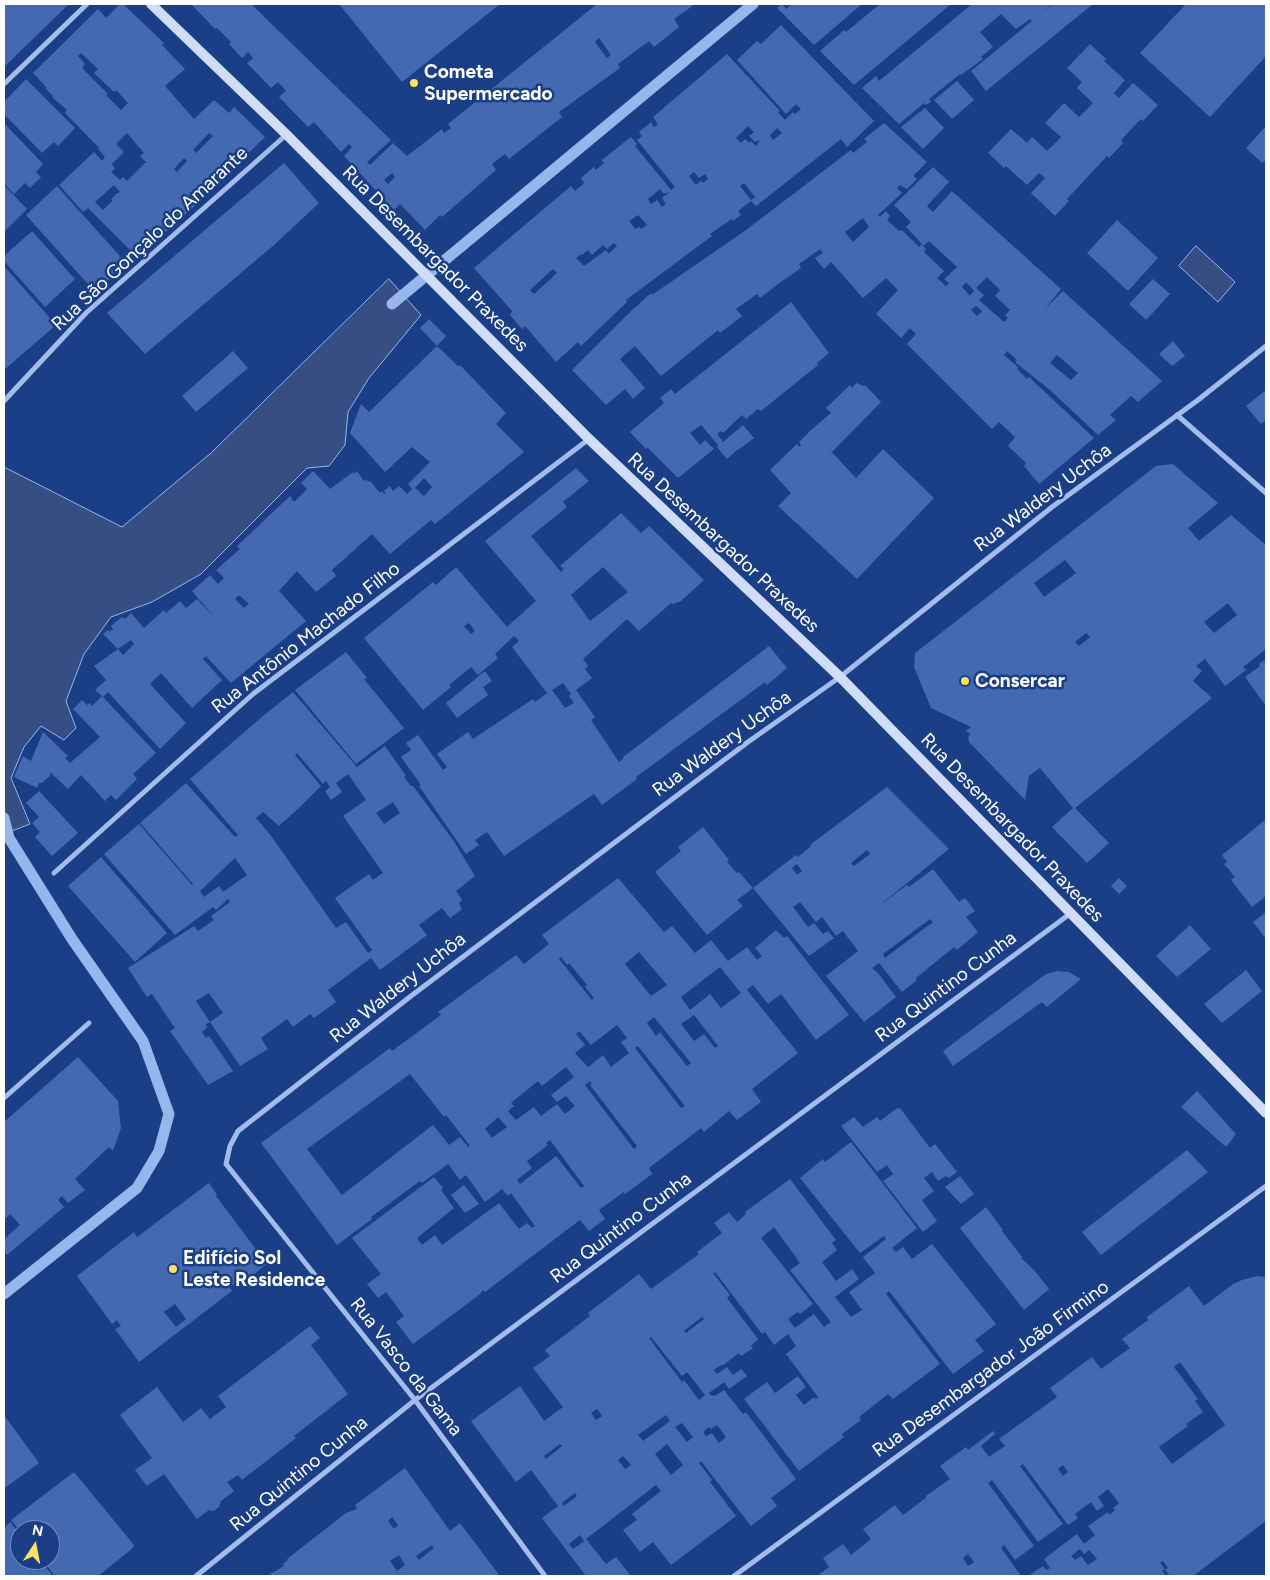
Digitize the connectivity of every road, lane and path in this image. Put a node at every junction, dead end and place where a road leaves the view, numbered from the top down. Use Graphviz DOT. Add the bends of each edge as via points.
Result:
graph roads {
  1 [pos="87,4"];
  2 [pos="151,4"];
  3 [pos="4,84"];
  4 [pos="287,135"];
  5 [pos="1266,346"];
  6 [pos="4,401"];
  7 [pos="1177,416"];
  8 [pos="589,440"];
  9 [pos="1266,493"];
  10 [pos="840,677"];
  11 [pos="54,873"];
  12 [pos="1071,912"];
  13 [pos="89,1023"];
  14 [pos="4,1098"];
  15 [pos="1266,1113"];
  16 [pos="239,1181"];
  17 [pos="1266,1186"];
  18 [pos="415,1400"];
  19 [pos="196,1576"];
  20 [pos="545,1576"];
  21 [pos="734,1576"];
  1 -- 3 [label="street"];
  2 -- 4 [label="street, Rua Desembargador Praxedes"];
  4 -- 6 [label="street, Rua São Gonçalo do Amarante" via="86,313"];
  4 -- 8 [label="street, Rua Desembargador Praxedes"];
  5 -- 7 [label="street, Rua Waldery Uchôa"];
  7 -- 9 [label="street"];
  7 -- 10 [label="street, Rua Waldery Uchôa" via="1052,507"];
  8 -- 10 [label="street, Rua Desembargador Praxedes"];
  8 -- 11 [label="street, Rua Antônio Machado Filho" via="253,694"];
  10 -- 12 [label="street, Rua Desembargador Praxedes"];
  10 -- 16 [label="street, Rua Waldery Uchôa" via="748,742 418,990 238,1131 226,1164"];
  12 -- 15 [label="street, Rua Desembargador Praxedes"];
  12 -- 18 [label="street, Rua Quintino Cunha"];
  13 -- 14 [label="street"];
  16 -- 18 [label="street, Rua Vasco da Gama"];
  17 -- 21 [label="street, Rua Desembargador João Firmino"];
  18 -- 19 [label="street, Rua Quintino Cunha"];
  18 -- 20 [label="street, Rua Vasco da Gama"];
}
